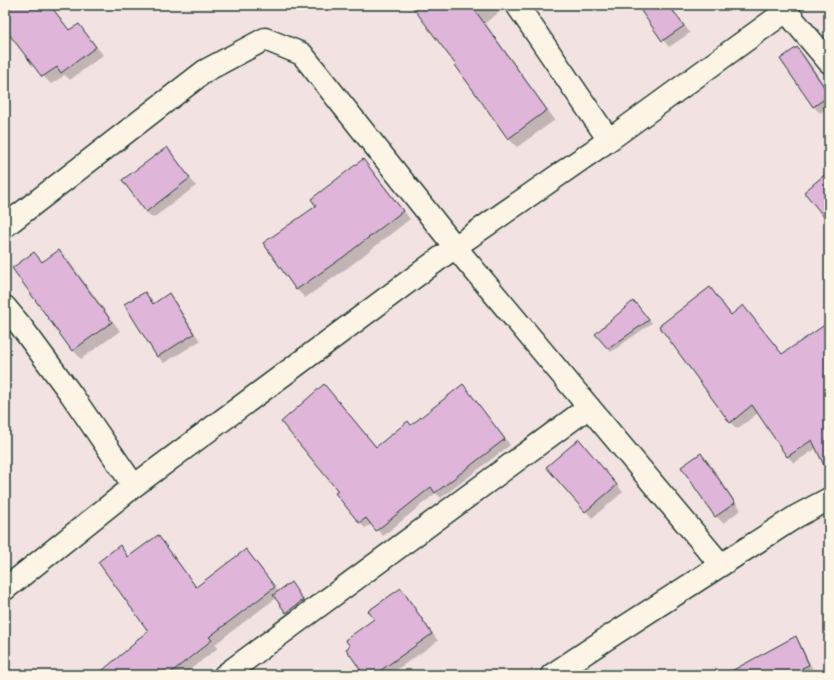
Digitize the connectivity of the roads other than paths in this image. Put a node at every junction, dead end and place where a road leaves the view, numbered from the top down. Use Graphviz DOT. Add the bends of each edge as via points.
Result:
graph roads {
  1 [pos="517,5"];
  2 [pos="785,8"];
  3 [pos="829,62"];
  4 [pos="609,140"];
  5 [pos="5,226"];
  6 [pos="455,247"];
  7 [pos="5,307"];
  8 [pos="589,407"];
  9 [pos="134,486"];
  10 [pos="829,499"];
  11 [pos="721,565"];
  12 [pos="5,588"];
  13 [pos="225,675"];
  14 [pos="552,675"];
  1 -- 4 [label="street"];
  2 -- 3 [label="street"];
  2 -- 4 [label="street"];
  4 -- 6 [label="street"];
  5 -- 6 [label="street" via="205,72 265,39 302,54"];
  6 -- 8 [label="street"];
  6 -- 9 [label="street"];
  7 -- 9 [label="street" via="71,394"];
  8 -- 11 [label="street"];
  8 -- 13 [label="street"];
  9 -- 12 [label="street"];
  10 -- 11 [label="street"];
  11 -- 14 [label="street"];
}
